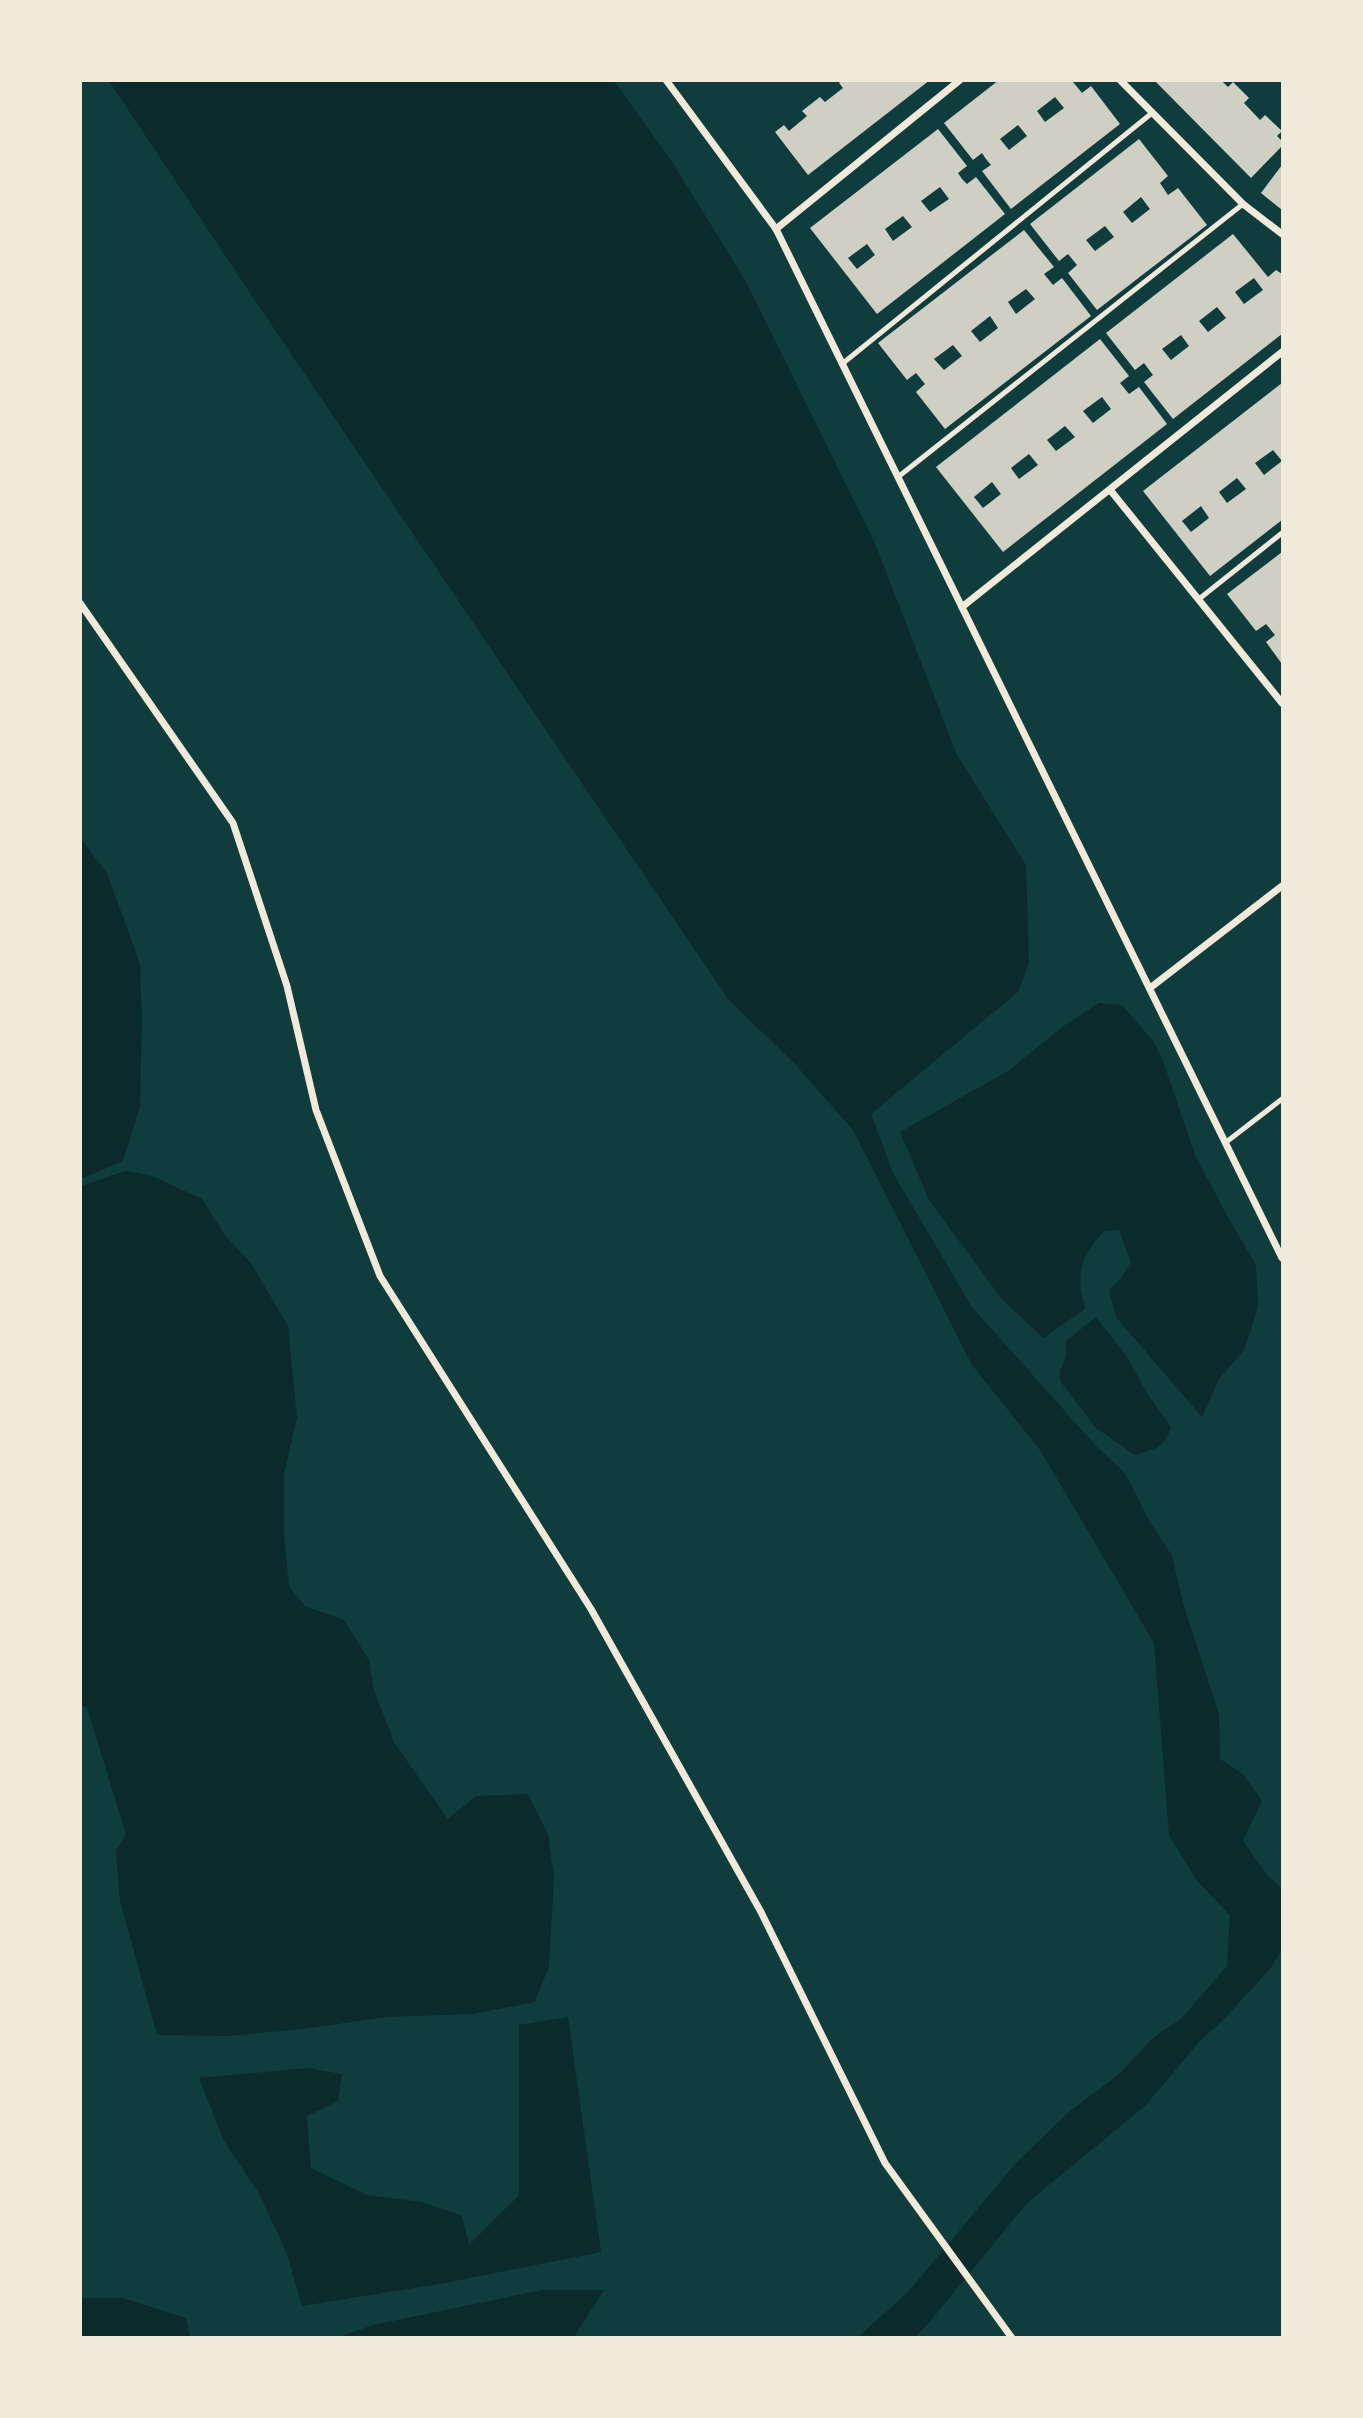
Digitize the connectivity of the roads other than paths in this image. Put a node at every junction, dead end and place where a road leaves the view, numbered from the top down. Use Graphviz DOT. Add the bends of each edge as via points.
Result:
graph roads {
  1 [pos="666,80"];
  2 [pos="960,80"];
  3 [pos="1120,80"];
  4 [pos="1152,113"];
  5 [pos="1243,204"];
  6 [pos="776,229"];
  7 [pos="1283,234"];
  8 [pos="1283,352"];
  9 [pos="842,364"];
  10 [pos="898,477"];
  11 [pos="1111,491"];
  12 [pos="1283,533"];
  13 [pos="1199,599"];
  14 [pos="80,603"];
  15 [pos="962,607"];
  16 [pos="1282,702"];
  17 [pos="1283,886"];
  18 [pos="1150,988"];
  19 [pos="1283,1099"];
  20 [pos="1225,1143"];
  21 [pos="1283,1258"];
  22 [pos="1012,2337"];
  1 -- 6 [label="street"];
  2 -- 6 [label="street"];
  3 -- 4 [label="street"];
  4 -- 5 [label="street"];
  4 -- 9 [label="lane"];
  5 -- 7 [label="street"];
  5 -- 10 [label="lane"];
  6 -- 9 [label="street"];
  8 -- 11 [label="street"];
  9 -- 10 [label="street"];
  10 -- 15 [label="street"];
  11 -- 13 [label="street"];
  11 -- 15 [label="street"];
  12 -- 13 [label="lane"];
  13 -- 16 [label="street"];
  14 -- 22 [label="street" via="233,823 287,986 316,1110 380,1276 591,1609 761,1912 885,2163"];
  15 -- 18 [label="street"];
  17 -- 18 [label="street"];
  18 -- 20 [label="street"];
  19 -- 20 [label="lane"];
  20 -- 21 [label="street"];
}
